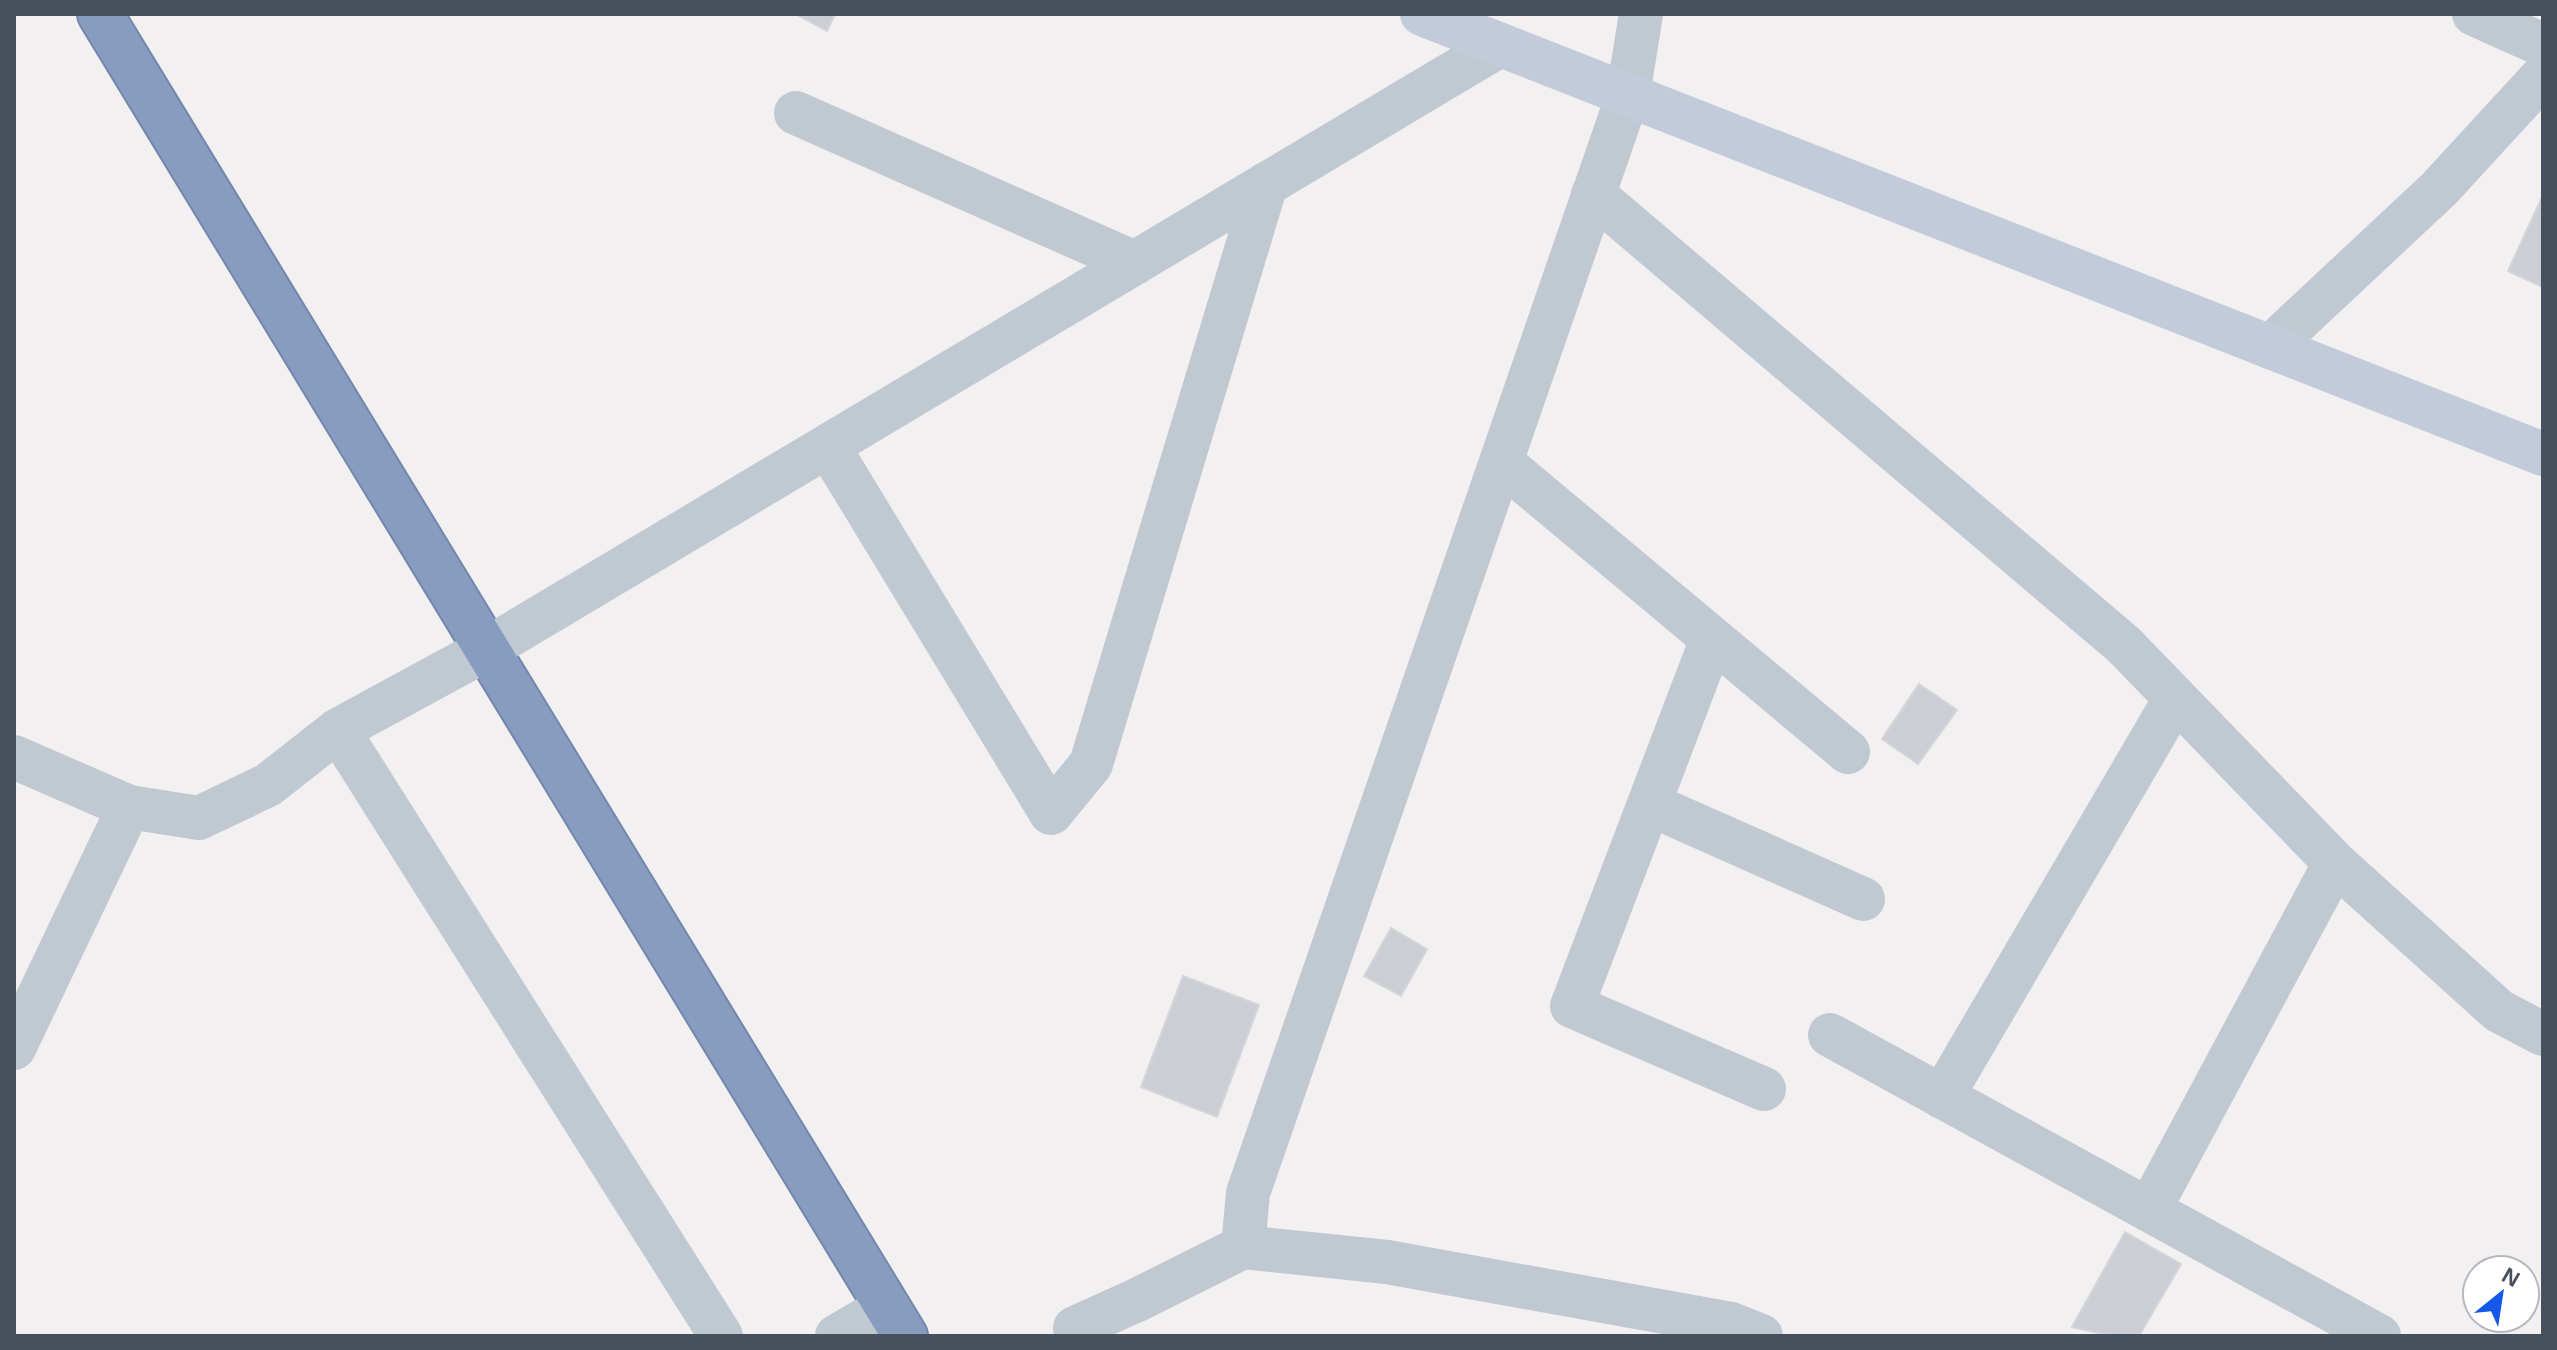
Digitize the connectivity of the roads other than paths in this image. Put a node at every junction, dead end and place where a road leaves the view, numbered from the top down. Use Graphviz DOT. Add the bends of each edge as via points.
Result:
graph roads {
  1 [pos="100,14"];
  2 [pos="1422,14"];
  3 [pos="1641,14"];
  4 [pos="2474,14"];
  5 [pos="1500,45"];
  6 [pos="2543,45"];
  7 [pos="2543,76"];
  8 [pos="1628,95"];
  9 [pos="796,113"];
  10 [pos="1266,184"];
  11 [pos="1593,194"];
  12 [pos="1135,263"];
  13 [pos="2270,347"];
  14 [pos="828,446"];
  15 [pos="2543,454"];
  16 [pos="1501,462"];
  17 [pos="1712,639"];
  18 [pos="487,649"];
  19 [pos="2175,699"];
  20 [pos="338,730"];
  21 [pos="1848,752"];
  22 [pos="14,757"];
  23 [pos="1649,804"];
  24 [pos="129,807"];
  25 [pos="2335,863"];
  26 [pos="1863,899"];
  27 [pos="2543,1034"];
  28 [pos="1830,1035"];
  29 [pos="14,1048"];
  30 [pos="1764,1089"];
  31 [pos="1942,1097"];
  32 [pos="2149,1210"];
  33 [pos="1243,1247"];
  34 [pos="896,1321"];
  35 [pos="1071,1333"];
  36 [pos="721,1336"];
  37 [pos="837,1336"];
  38 [pos="1761,1336"];
  39 [pos="2379,1336"];
  1 -- 18 [label="highway"];
  2 -- 5 [label="main road"];
  3 -- 8 [label="street"];
  4 -- 6 [label="street"];
  5 -- 8 [label="main road"];
  5 -- 10 [label="street"];
  7 -- 13 [label="street" via="2439,189"];
  8 -- 11 [label="street"];
  8 -- 13 [label="main road"];
  9 -- 12 [label="street"];
  10 -- 12 [label="street"];
  10 -- 14 [label="street" via="1091,764 1051,813"];
  11 -- 16 [label="street"];
  11 -- 19 [label="street" via="2124,645"];
  12 -- 14 [label="street"];
  13 -- 15 [label="main road"];
  14 -- 18 [label="street"];
  16 -- 17 [label="street"];
  16 -- 33 [label="street" via="1248,1193"];
  17 -- 21 [label="street"];
  17 -- 23 [label="street"];
  18 -- 20 [label="street"];
  18 -- 34 [label="highway"];
  19 -- 25 [label="street"];
  19 -- 31 [label="street"];
  20 -- 24 [label="street" via="268,785 199,818"];
  20 -- 36 [label="street"];
  22 -- 24 [label="street"];
  23 -- 26 [label="street"];
  23 -- 30 [label="street" via="1572,1006"];
  24 -- 29 [label="street"];
  25 -- 27 [label="street" via="2499,1011"];
  25 -- 32 [label="street"];
  28 -- 31 [label="street"];
  31 -- 32 [label="street"];
  32 -- 39 [label="street"];
  33 -- 35 [label="street"];
  33 -- 38 [label="street" via="1402,1264 1731,1324"];
  34 -- 37 [label="street"];
}
